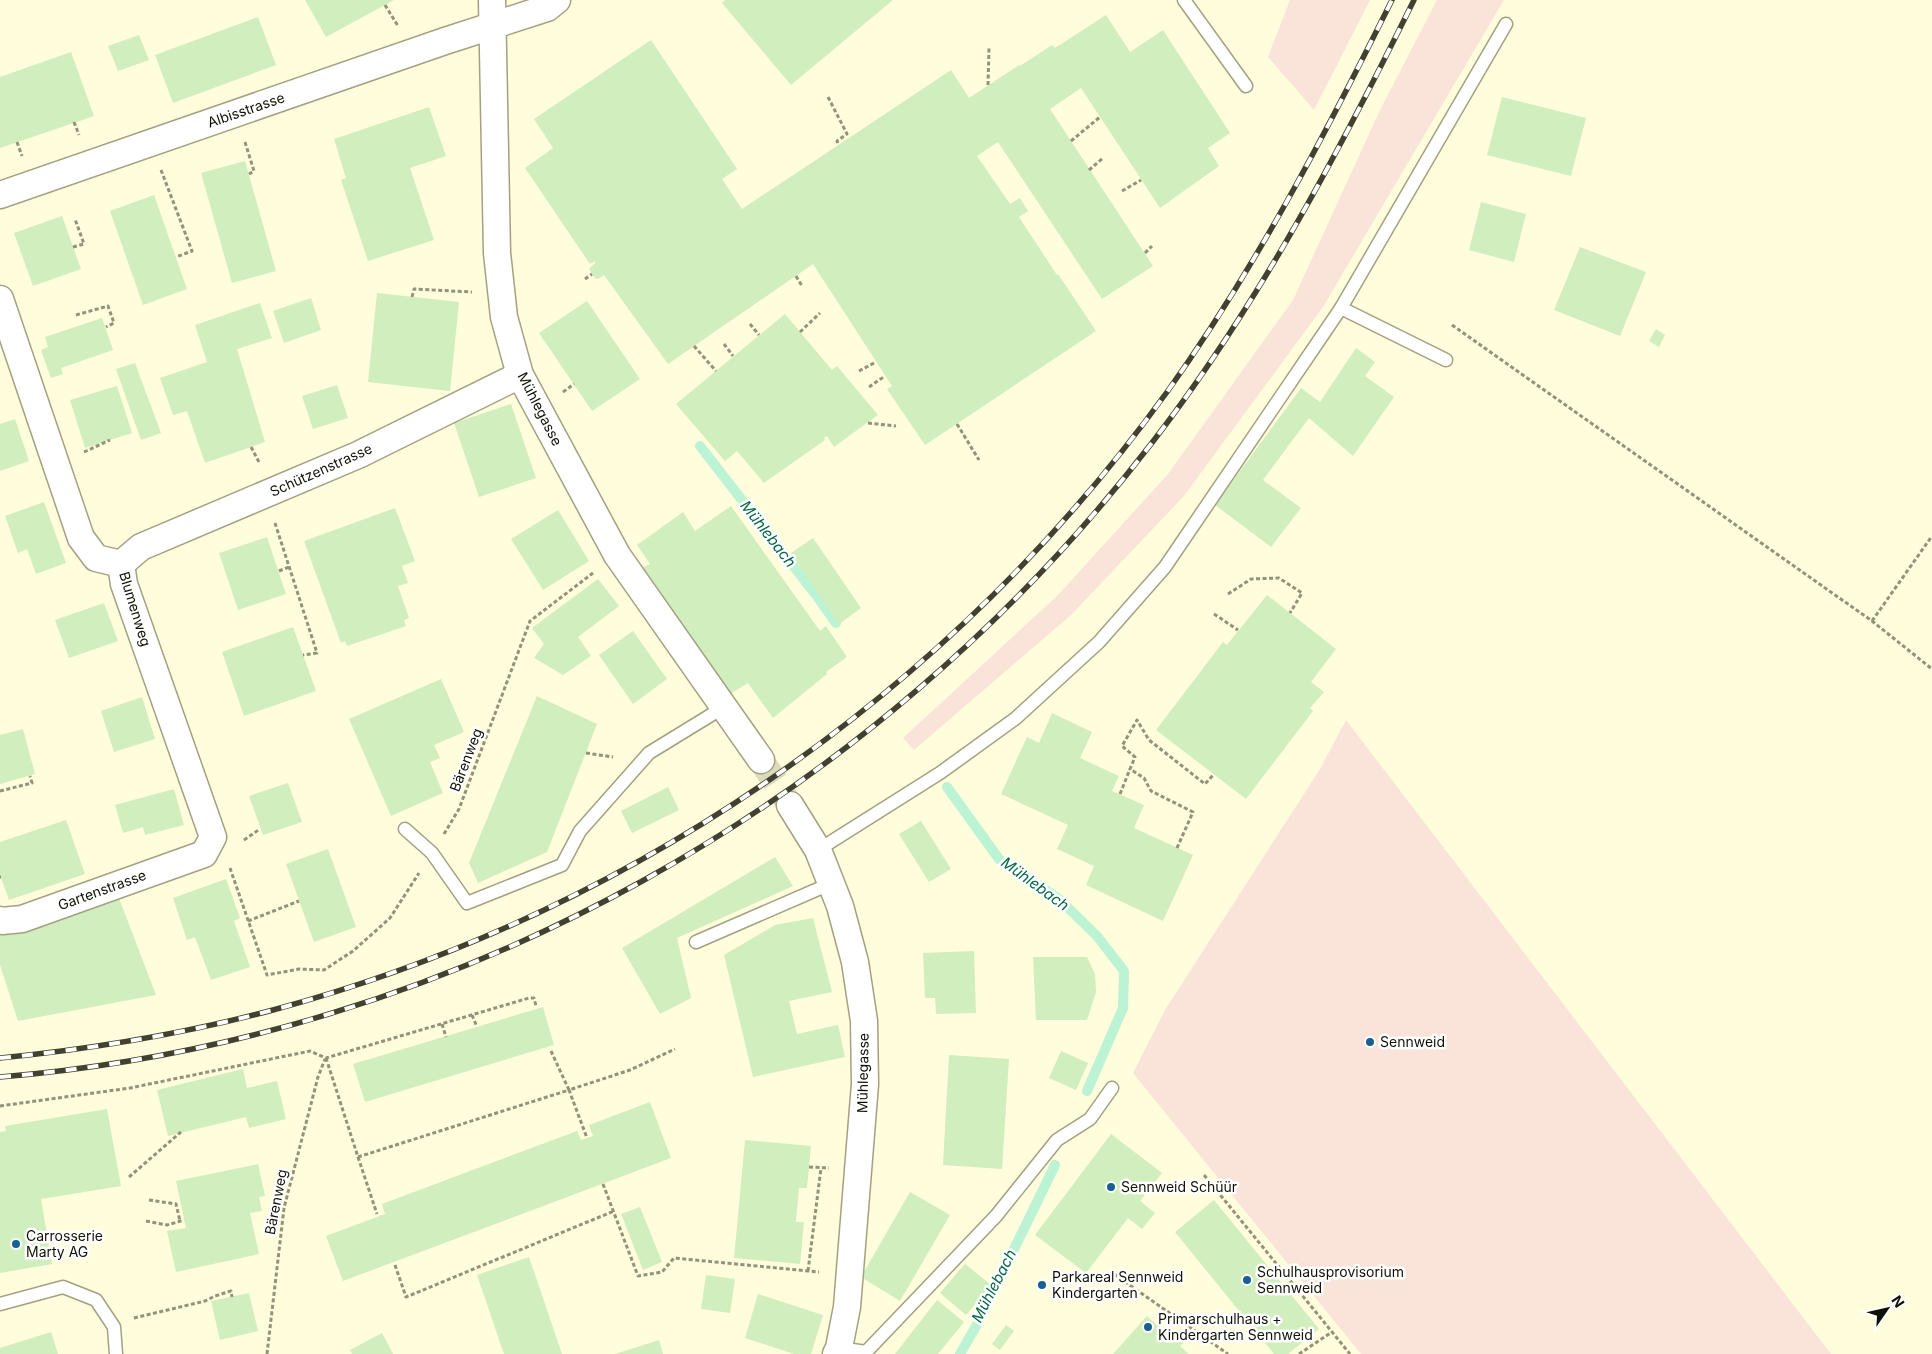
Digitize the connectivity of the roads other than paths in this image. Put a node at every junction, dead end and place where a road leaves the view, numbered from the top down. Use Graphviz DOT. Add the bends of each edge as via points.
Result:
graph roads {
  1 [pos="558,0"];
  2 [pos="1184,0"];
  3 [pos="492,12"];
  4 [pos="1506,24"];
  5 [pos="1246,86"];
  6 [pos="0,195"];
  7 [pos="0,298"];
  8 [pos="1341,308"];
  9 [pos="1446,360"];
  10 [pos="520,374"];
  11 [pos="122,564"];
  12 [pos="724,707"];
  13 [pos="762,760"];
  14 [pos="790,805"];
  15 [pos="405,829"];
  16 [pos="208,846"];
  17 [pos="818,850"];
  18 [pos="832,883"];
  19 [pos="0,920"];
  20 [pos="696,942"];
  21 [pos="1112,1088"];
  22 [pos="0,1304"];
  23 [pos="837,1351"];
  24 [pos="116,1354"];
  1 -- 3 [label="street, Albisstrasse" via="547,8"];
  2 -- 5 [label="lane"];
  3 -- 6 [label="street, Albisstrasse"];
  3 -- 10 [label="street, Mühlegasse" via="497,253 504,317"];
  4 -- 8 [label="lane"];
  7 -- 11 [label="street, Blumenweg" via="81,538 96,558"];
  8 -- 9 [label="lane"];
  8 -- 17 [label="lane" via="1165,567 1099,642 1016,718 940,773"];
  10 -- 11 [label="street, Schützenstrasse" via="358,455 141,547"];
  10 -- 12 [label="street, Mühlegasse" via="617,555"];
  11 -- 16 [label="street, Blumenweg" via="127,592"];
  12 -- 13 [label="street, Mühlegasse"];
  12 -- 15 [label="lane" via="649,753 580,831 562,865 467,904 432,853"];
  14 -- 17 [label="street, Mühlegasse"];
  16 -- 19 [label="street, Gartenstrasse" via="22,919"];
  17 -- 18 [label="street, Mühlegasse"];
  18 -- 20 [label="lane"];
  18 -- 23 [label="street, Mühlegasse" via="855,962 864,1021 865,1084 847,1307"];
  21 -- 23 [label="lane" via="1090,1118 1057,1140 996,1216 866,1352"];
  22 -- 24 [label="lane" via="63,1286 96,1300 114,1327"];
}
